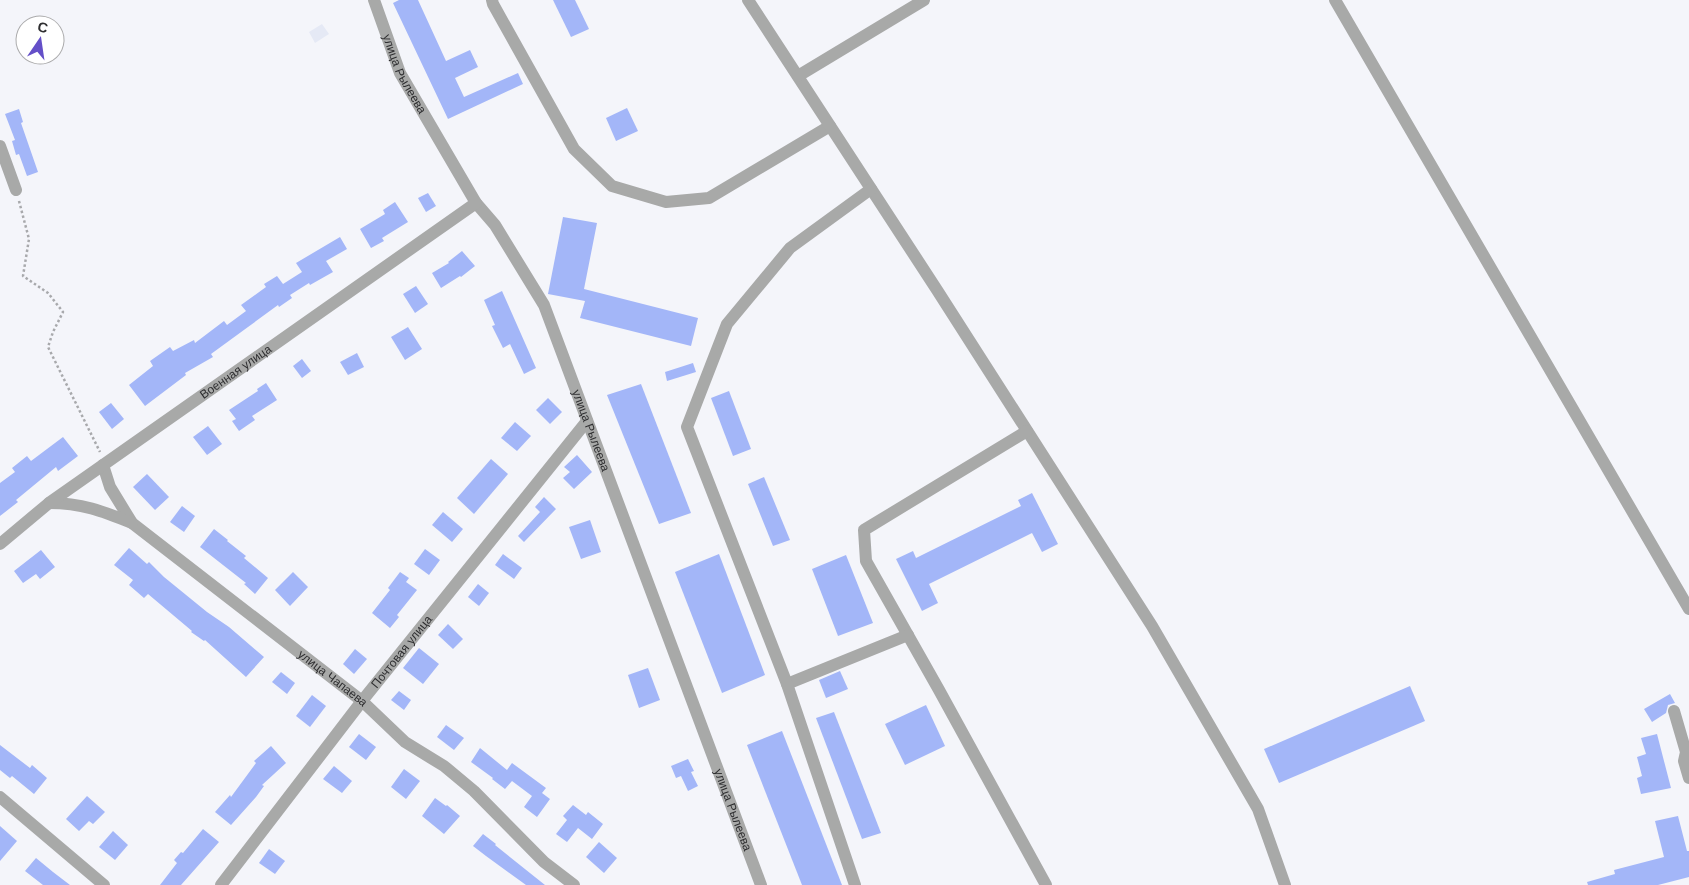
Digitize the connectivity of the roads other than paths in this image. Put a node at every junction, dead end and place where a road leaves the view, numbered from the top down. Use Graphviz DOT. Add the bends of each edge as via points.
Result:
graph roads {
  1 [pos="374,0"];
  2 [pos="492,0"];
  3 [pos="748,0"];
  4 [pos="924,0"];
  5 [pos="1335,0"];
  6 [pos="798,76"];
  7 [pos="830,126"];
  8 [pos="0,146"];
  9 [pos="871,189"];
  10 [pos="16,190"];
  11 [pos="476,204"];
  12 [pos="587,421"];
  13 [pos="1027,431"];
  14 [pos="103,465"];
  15 [pos="49,503"];
  16 [pos="132,523"];
  17 [pos="0,544"];
  18 [pos="1689,609"];
  19 [pos="908,636"];
  20 [pos="787,684"];
  21 [pos="362,701"];
  22 [pos="1674,712"];
  23 [pos="1686,739"];
  24 [pos="1686,760"];
  25 [pos="1689,778"];
  26 [pos="0,797"];
  27 [pos="104,885"];
  28 [pos="221,885"];
  29 [pos="574,885"];
  30 [pos="761,885"];
  31 [pos="855,885"];
  32 [pos="1046,885"];
  33 [pos="1285,885"];
  1 -- 11 [label="street, улица Рылеева" via="400,73"];
  2 -- 7 [label="street" via="574,149 612,186 666,202 709,198"];
  3 -- 6 [label="street"];
  4 -- 6 [label="street"];
  5 -- 18 [label="street"];
  6 -- 7 [label="street"];
  7 -- 9 [label="street"];
  8 -- 10 [label="street"];
  9 -- 13 [label="street"];
  9 -- 20 [label="street" via="790,248 727,324 687,427"];
  11 -- 12 [label="street, улица Рылеева" via="495,225 544,306"];
  11 -- 14 [label="street, Военная улица"];
  12 -- 21 [label="street, Почтовая улица"];
  12 -- 30 [label="street, улица Рылеева"];
  13 -- 19 [label="street" via="864,530 866,561"];
  13 -- 33 [label="street" via="1152,626 1258,809"];
  14 -- 15 [label="street, Военная улица"];
  14 -- 16 [label="street, улица Чапаева" via="110,487"];
  15 -- 16 [label="street" via="93,508"];
  15 -- 17 [label="street, Военная улица"];
  16 -- 21 [label="street, улица Чапаева"];
  19 -- 20 [label="street"];
  19 -- 32 [label="street"];
  20 -- 31 [label="street"];
  21 -- 28 [label="street, Почтовая улица"];
  21 -- 29 [label="street, улица Чапаева" via="405,742 444,766 474,791 544,862"];
  22 -- 23 [label="street"];
  23 -- 24 [label="street"];
  24 -- 25 [label="street"];
  26 -- 27 [label="street"];
}
